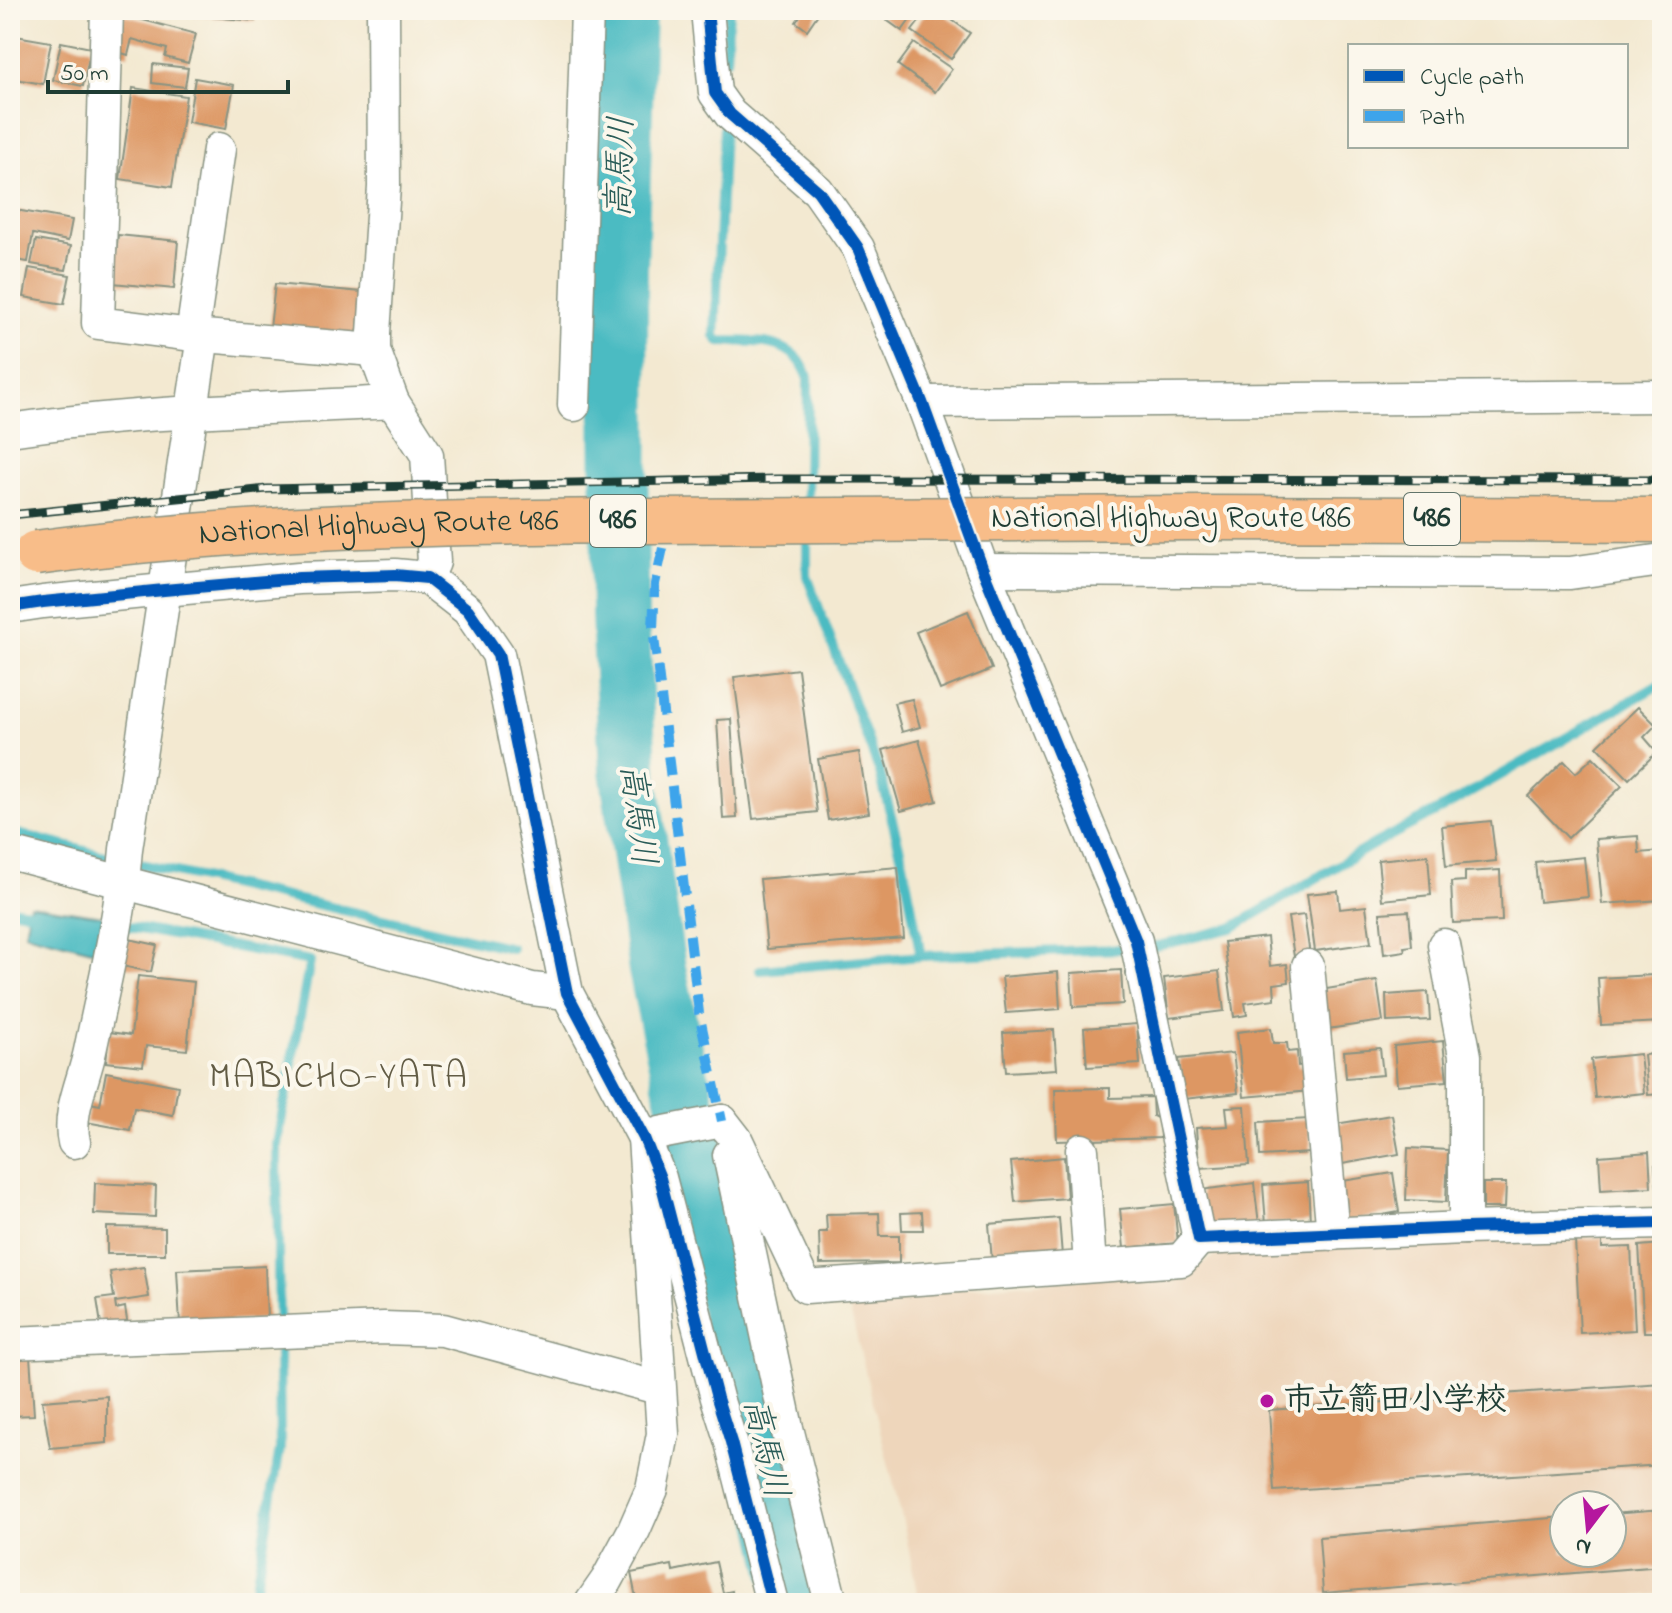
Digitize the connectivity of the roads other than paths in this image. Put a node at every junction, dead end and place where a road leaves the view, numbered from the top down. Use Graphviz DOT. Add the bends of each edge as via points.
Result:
graph roads {
  1 [pos="107,10"];
  2 [pos="383,10"];
  3 [pos="587,10"];
  4 [pos="707,10"];
  5 [pos="219,149"];
  6 [pos="197,336"];
  7 [pos="374,350"];
  8 [pos="1662,396"];
  9 [pos="393,402"];
  10 [pos="922,402"];
  11 [pos="574,405"];
  12 [pos="193,413"];
  13 [pos="10,430"];
  14 [pos="1662,520"];
  15 [pos="23,555"];
  16 [pos="1662,560"];
  17 [pos="983,570"];
  18 [pos="427,578"];
  19 [pos="164,590"];
  20 [pos="10,607"];
  21 [pos="10,853"];
  22 [pos="125,867"];
  23 [pos="1444,945"];
  24 [pos="1308,966"];
  25 [pos="567,993"];
  26 [pos="715,1122"];
  27 [pos="652,1135"];
  28 [pos="74,1142"];
  29 [pos="1082,1150"];
  30 [pos="1662,1223"];
  31 [pos="1465,1228"];
  32 [pos="1333,1234"];
  33 [pos="1199,1239"];
  34 [pos="1090,1266"];
  35 [pos="10,1343"];
  36 [pos="658,1388"];
  37 [pos="591,1603"];
  38 [pos="772,1603"];
  39 [pos="831,1603"];
  1 -- 6 [label="street" via="98,323"];
  2 -- 7 [label="street" via="384,187"];
  3 -- 11 [label="street"];
  4 -- 10 [label="street" via="715,93 730,114 818,191 858,248"];
  5 -- 6 [label="street"];
  6 -- 7 [label="street"];
  6 -- 12 [label="street"];
  7 -- 9 [label="street"];
  8 -- 10 [label="street"];
  9 -- 12 [label="street"];
  9 -- 18 [label="street" via="427,455 434,549"];
  10 -- 17 [label="street"];
  12 -- 13 [label="street"];
  12 -- 19 [label="street"];
  14 -- 15 [label="highway, National Highway Route 486 / 486, bridge" via="535,521 245,531"];
  16 -- 17 [label="street" via="1570,573"];
  17 -- 33 [label="street" via="1138,949"];
  18 -- 19 [label="street" via="313,578"];
  18 -- 25 [label="street" via="468,610 498,654"];
  19 -- 20 [label="street"];
  19 -- 22 [label="street"];
  21 -- 22 [label="street"];
  22 -- 25 [label="street" via="532,989"];
  22 -- 28 [label="street" via="70,1127"];
  23 -- 31 [label="street" via="1465,1056"];
  24 -- 32 [label="street"];
  25 -- 27 [label="street"];
  26 -- 27 [label="street"];
  26 -- 34 [label="street" via="736,1139 806,1287"];
  26 -- 39 [label="street"];
  27 -- 36 [label="street"];
  27 -- 38 [label="street"];
  29 -- 34 [label="street"];
  30 -- 31 [label="street"];
  31 -- 32 [label="street"];
  32 -- 33 [label="street"];
  33 -- 34 [label="street" via="1181,1260"];
  35 -- 36 [label="street" via="443,1330"];
  36 -- 37 [label="street" via="663,1434 652,1489"];
}
